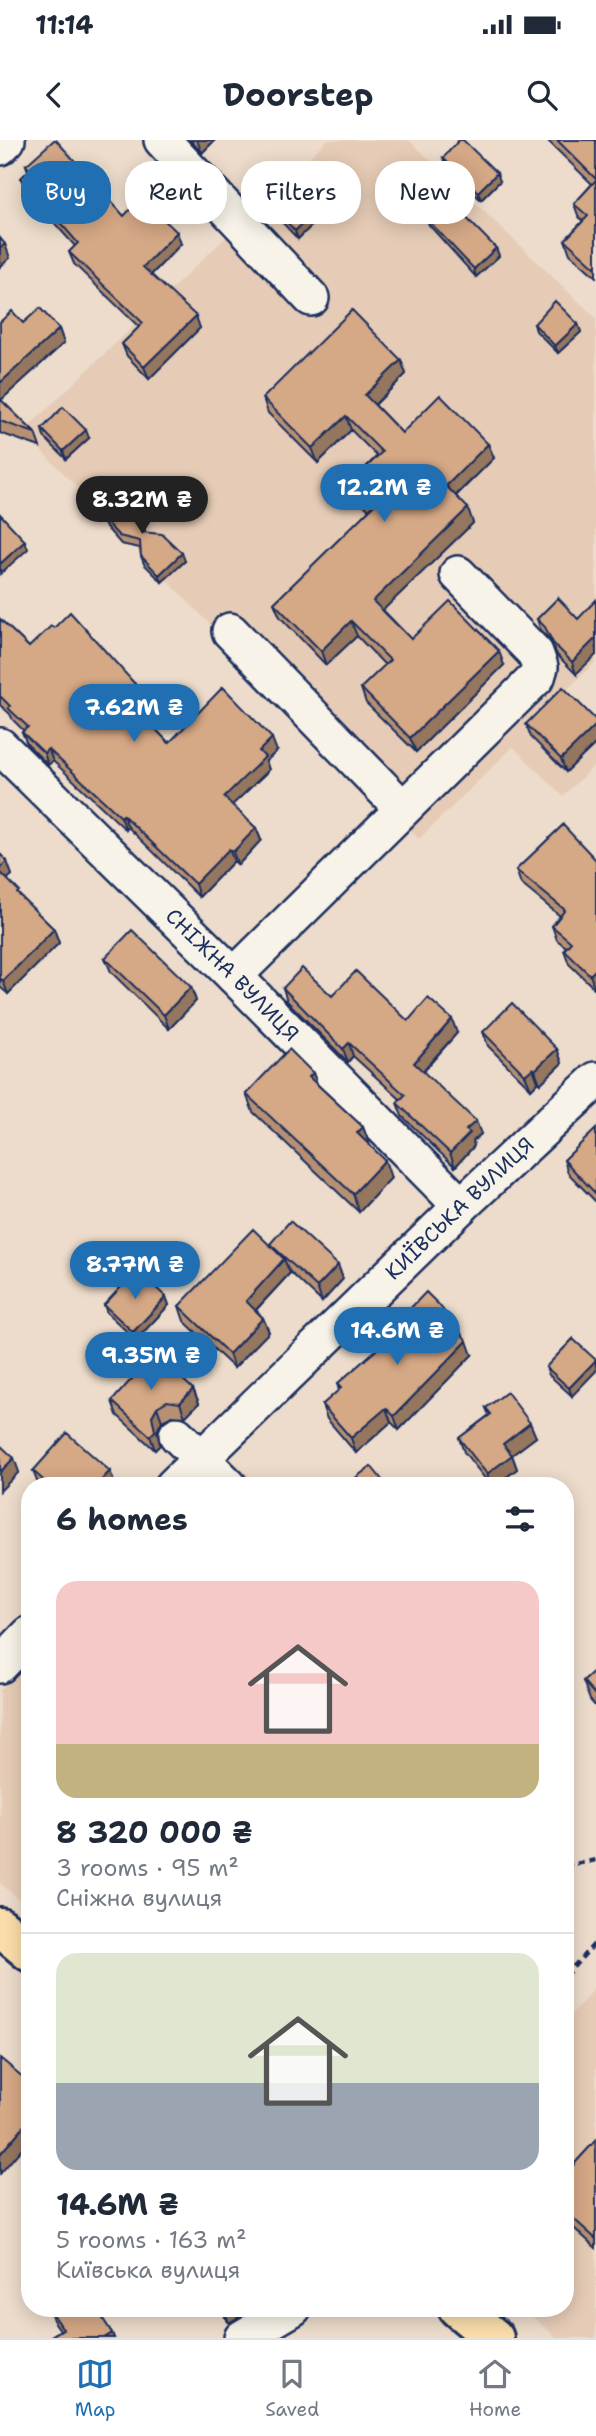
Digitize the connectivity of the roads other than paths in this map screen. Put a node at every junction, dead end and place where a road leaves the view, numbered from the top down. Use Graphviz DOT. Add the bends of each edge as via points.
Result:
graph roads {
  1 [pos="7,140"];
  2 [pos="162,140"];
  3 [pos="0,147"];
  4 [pos="311,298"];
  5 [pos="458,574"];
  6 [pos="230,631"];
  7 [pos="0,746"];
  8 [pos="403,809"];
  9 [pos="234,976"];
  10 [pos="596,1080"];
  11 [pos="461,1206"];
  12 [pos="189,1446"];
  13 [pos="177,1477"];
  14 [pos="220,1477"];
  15 [pos="21,1643"];
  16 [pos="0,1665"];
  17 [pos="0,1927"];
  18 [pos="21,1944"];
  19 [pos="278,2317"];
  20 [pos="469,2317"];
  21 [pos="242,2338"];
  22 [pos="494,2338"];
  1 -- 3 [label="street"];
  2 -- 4 [label="street"];
  5 -- 8 [label="street" via="534,653 539,672"];
  6 -- 8 [label="street"];
  7 -- 9 [label="street, СНІЖНА ВУЛИЦЯ"];
  8 -- 9 [label="street"];
  9 -- 11 [label="street, СНІЖНА ВУЛИЦЯ"];
  10 -- 11 [label="street, КИЇВСЬКА ВУЛИЦЯ"];
  11 -- 12 [label="street, КИЇВСЬКА ВУЛИЦЯ"];
  12 -- 13 [label="street, КИЇВСЬКА ВУЛИЦЯ"];
  12 -- 14 [label="street"];
  15 -- 16 [label="street"];
  17 -- 18 [label="main road"];
  19 -- 21 [label="street"];
  20 -- 22 [label="main road"];
}
